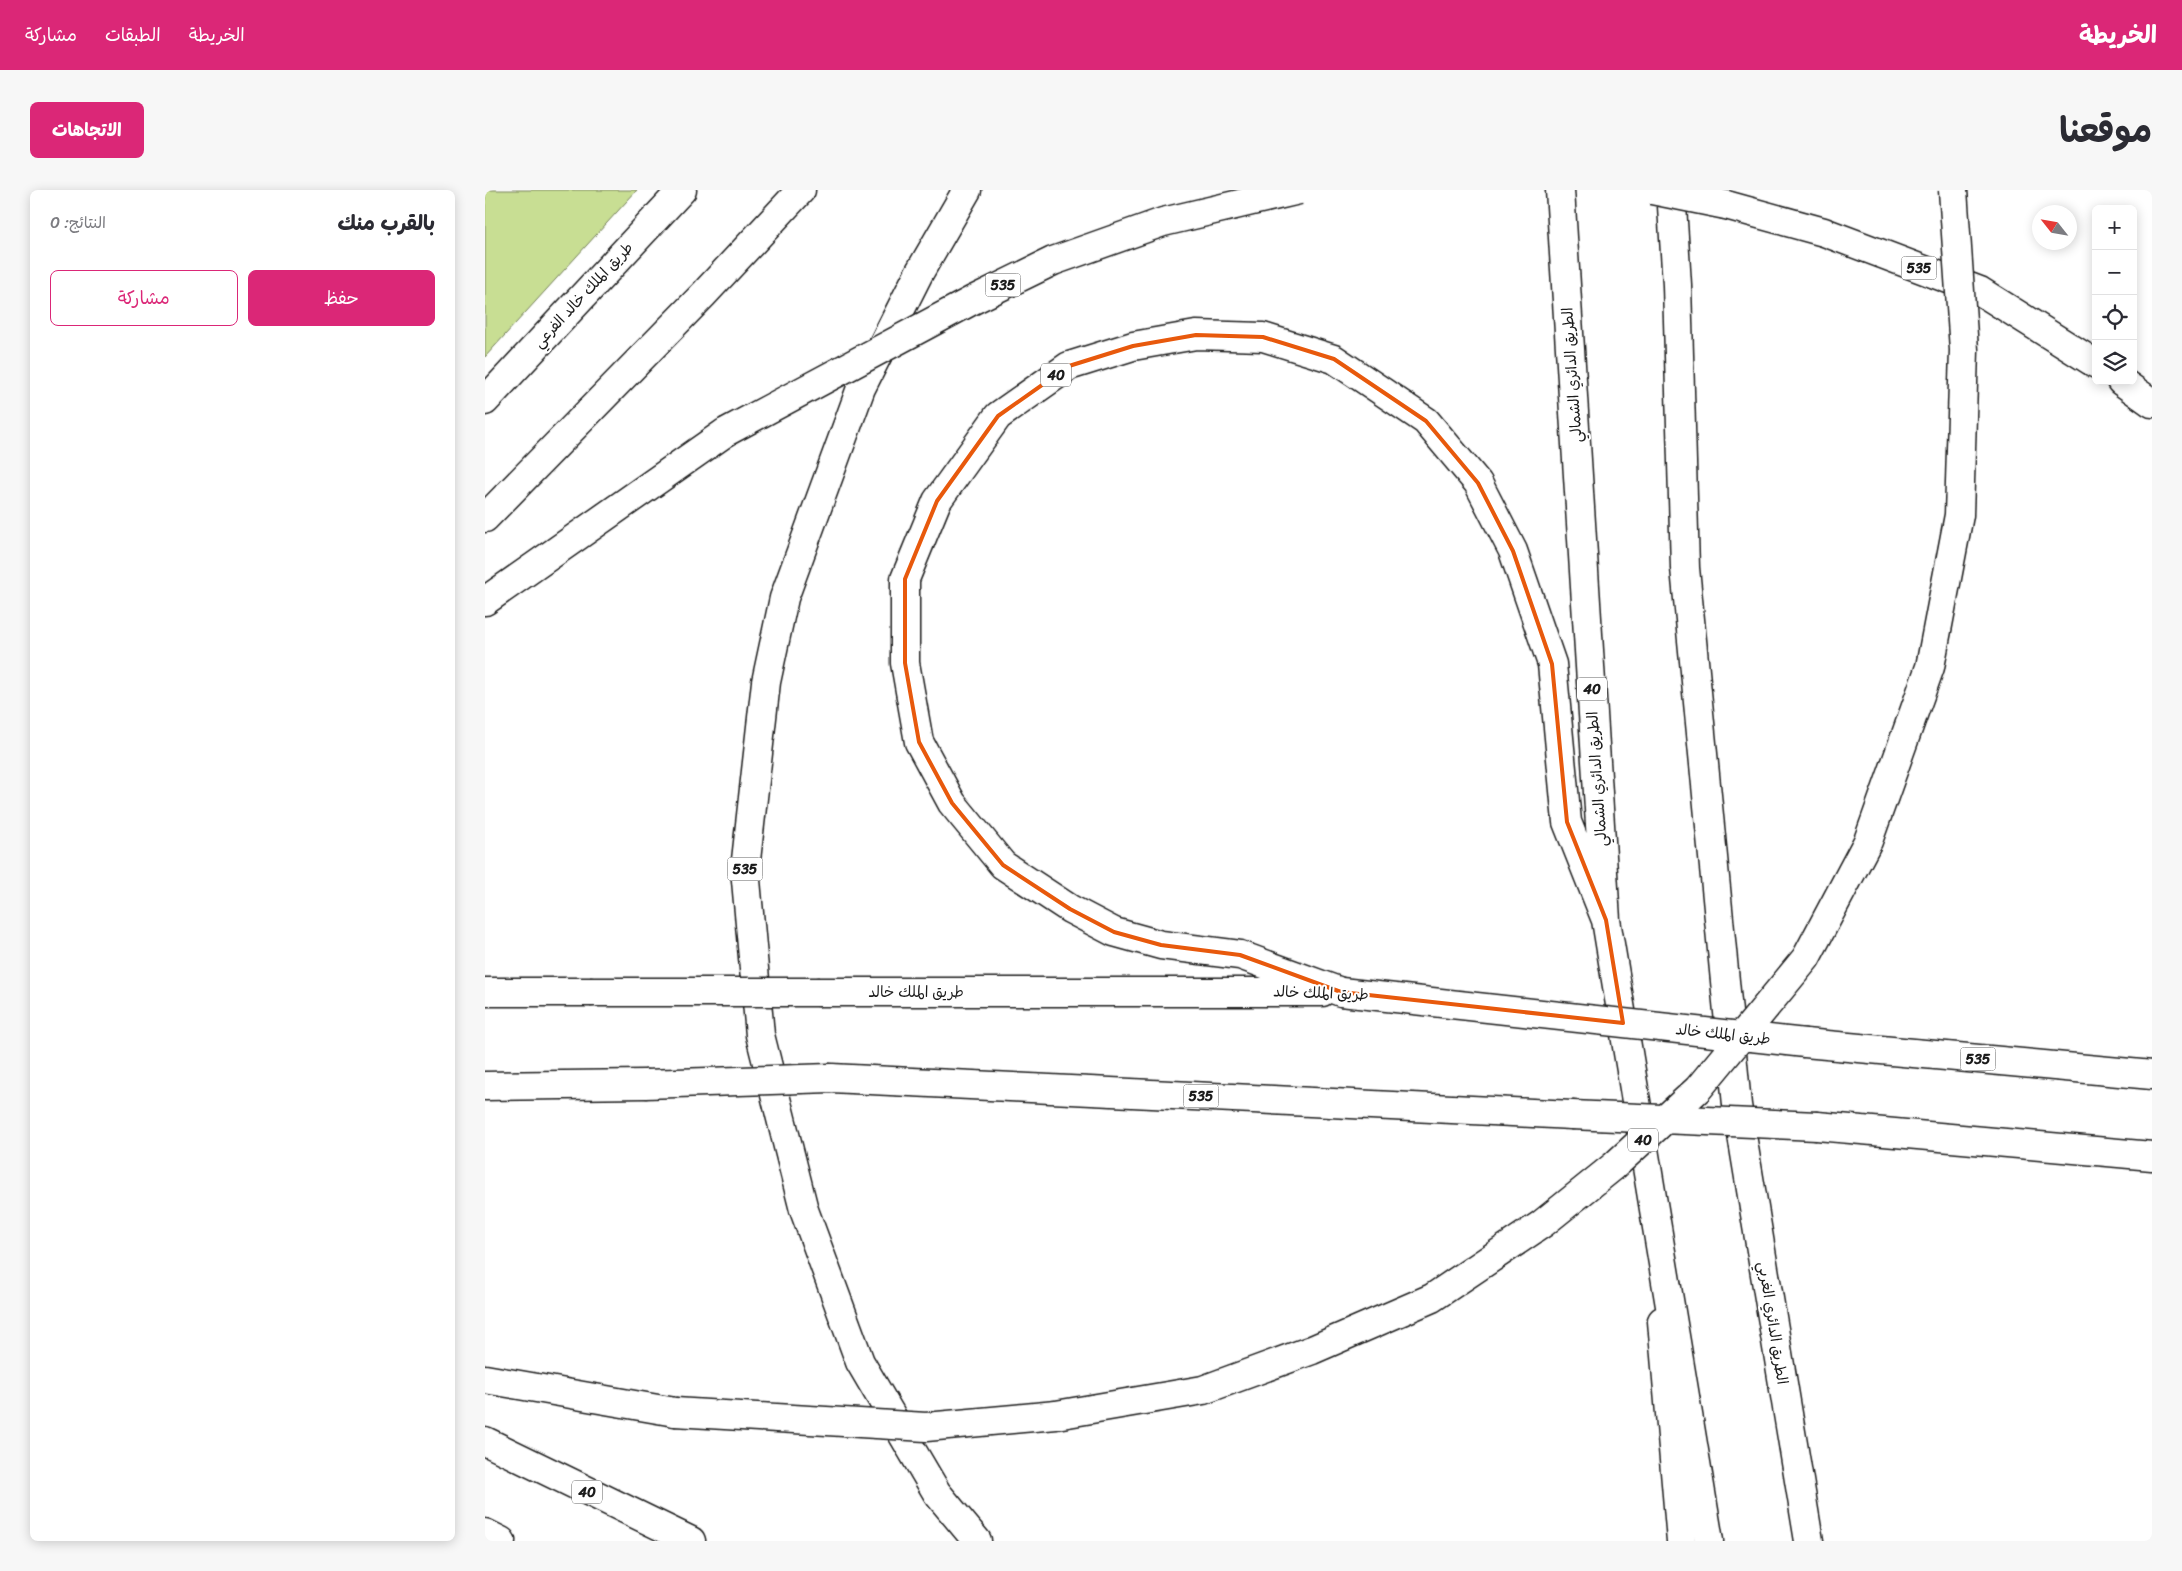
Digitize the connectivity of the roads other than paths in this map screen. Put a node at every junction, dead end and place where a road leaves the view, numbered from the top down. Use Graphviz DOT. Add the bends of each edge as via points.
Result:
graph roads {
  1 [pos="681,190"];
  2 [pos="801,190"];
  3 [pos="967,190"];
  4 [pos="1299,190"];
  5 [pos="1560,190"];
  6 [pos="1652,190"];
  7 [pos="1671,190"];
  8 [pos="1953,190"];
  9 [pos="2092,361"];
  10 [pos="2127,385"];
  11 [pos="485,401"];
  12 [pos="2152,403"];
  13 [pos="485,518"];
  14 [pos="485,601"];
  15 [pos="1606,920"];
  16 [pos="485,992"];
  17 [pos="1341,992"];
  18 [pos="2152,1075"];
  19 [pos="485,1086"];
  20 [pos="2152,1156"];
  21 [pos="1650,1186"];
  22 [pos="485,1379"];
  23 [pos="485,1441"];
  24 [pos="485,1533"];
  25 [pos="501,1541"];
  26 [pos="691,1541"];
  27 [pos="977,1541"];
  28 [pos="1681,1541"];
  29 [pos="1709,1541"];
  30 [pos="1809,1541"];
  1 -- 11 [label="main road, طريق الملك خالد الفرعي"];
  2 -- 13 [label="main road"];
  3 -- 27 [label="main road, 535" via="919,273 861,388 783,598 766,682 745,869 760,1035 804,1210 860,1362 937,1494"];
  4 -- 14 [label="main road, 535, bridge" via="1163,222 1053,261 973,300 726,432"];
  5 -- 15 [label="main road, الطريق الدائري الشمالي / 40"];
  6 -- 9 [label="main road, 535, bridge" via="1726,205 1824,232 1981,291"];
  7 -- 30 [label="main road, الطريق الدائري الغربي" via="1685,568 1737,1105"];
  8 -- 22 [label="main road, 40, bridge" via="1964,350 1959,515 1930,667 1868,841 1806,958 1698,1089 1614,1166 1542,1224 1432,1298 1312,1350 1203,1390 1056,1415 926,1426 675,1412"];
  10 -- 12 [label="main road"];
  15 -- 17 [label="main road, 40" via="1567,822 1552,664 1513,551 1478,483 1426,421 1334,359 1263,337 1196,335 1133,346 1069,366 998,416 937,501 905,579 905,663 919,742 952,803 1003,865 1070,909 1114,932 1161,945 1240,955"];
  15 -- 21 [label="main road, الطريق الدائري الشمالي / 40"];
  16 -- 17 [label="main road, طريق الملك خالد / 535, bridge"];
  17 -- 18 [label="main road, طريق الملك خالد / 535, bridge" via="1805,1043"];
  19 -- 20 [label="main road, 535, bridge" via="831,1078 1817,1126"];
  21 -- 28 [label="main road"];
  21 -- 29 [label="main road, 40"];
  23 -- 26 [label="main road, 40"];
  24 -- 25 [label="main road"];
}
